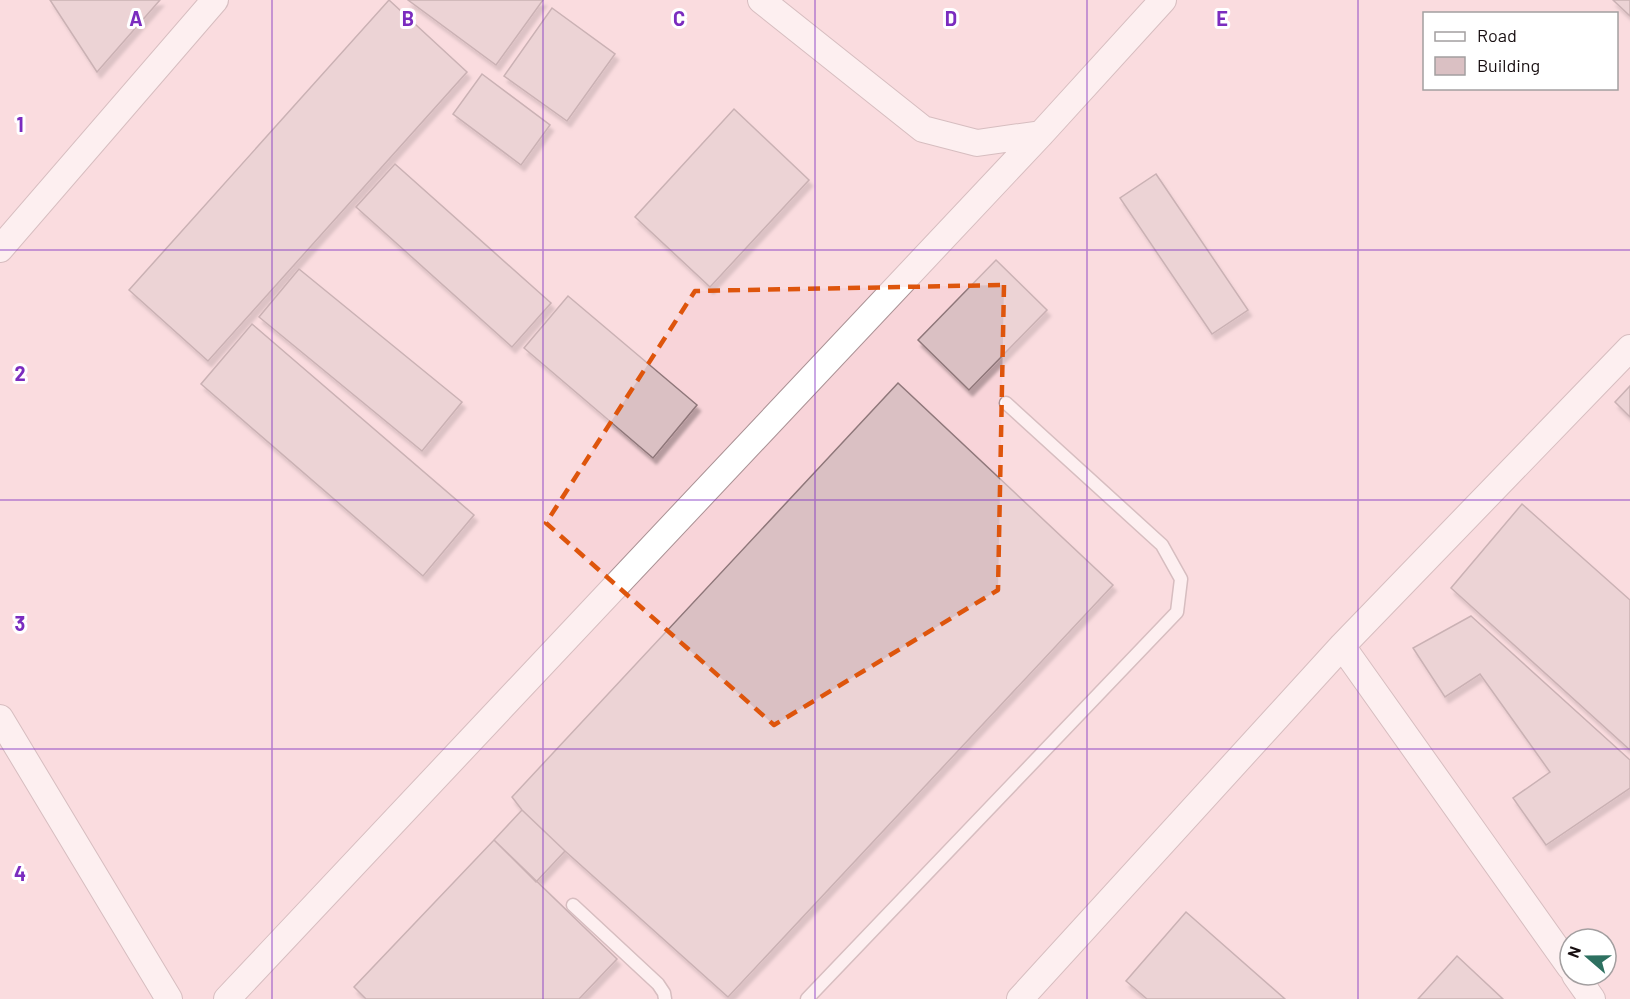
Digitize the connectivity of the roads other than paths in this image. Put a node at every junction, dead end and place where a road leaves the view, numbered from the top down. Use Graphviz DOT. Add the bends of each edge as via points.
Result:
graph roads {
  1 [pos="215,0"];
  2 [pos="761,0"];
  3 [pos="1163,0"];
  4 [pos="1041,134"];
  5 [pos="0,249"];
  6 [pos="1630,348"];
  7 [pos="1006,403"];
  8 [pos="1342,646"];
  9 [pos="0,718"];
  10 [pos="573,905"];
  11 [pos="1558,950"];
  12 [pos="169,999"];
  13 [pos="227,999"];
  14 [pos="665,999"];
  15 [pos="807,999"];
  16 [pos="1020,999"];
  1 -- 5 [label="street"];
  2 -- 4 [label="street" via="923,129 977,143"];
  3 -- 4 [label="street"];
  4 -- 13 [label="street"];
  6 -- 8 [label="street"];
  7 -- 15 [label="lane" via="1162,545 1181,579 1177,612"];
  8 -- 11 [label="street"];
  8 -- 16 [label="street"];
  9 -- 12 [label="street"];
  10 -- 14 [label="lane" via="658,984"];
}
